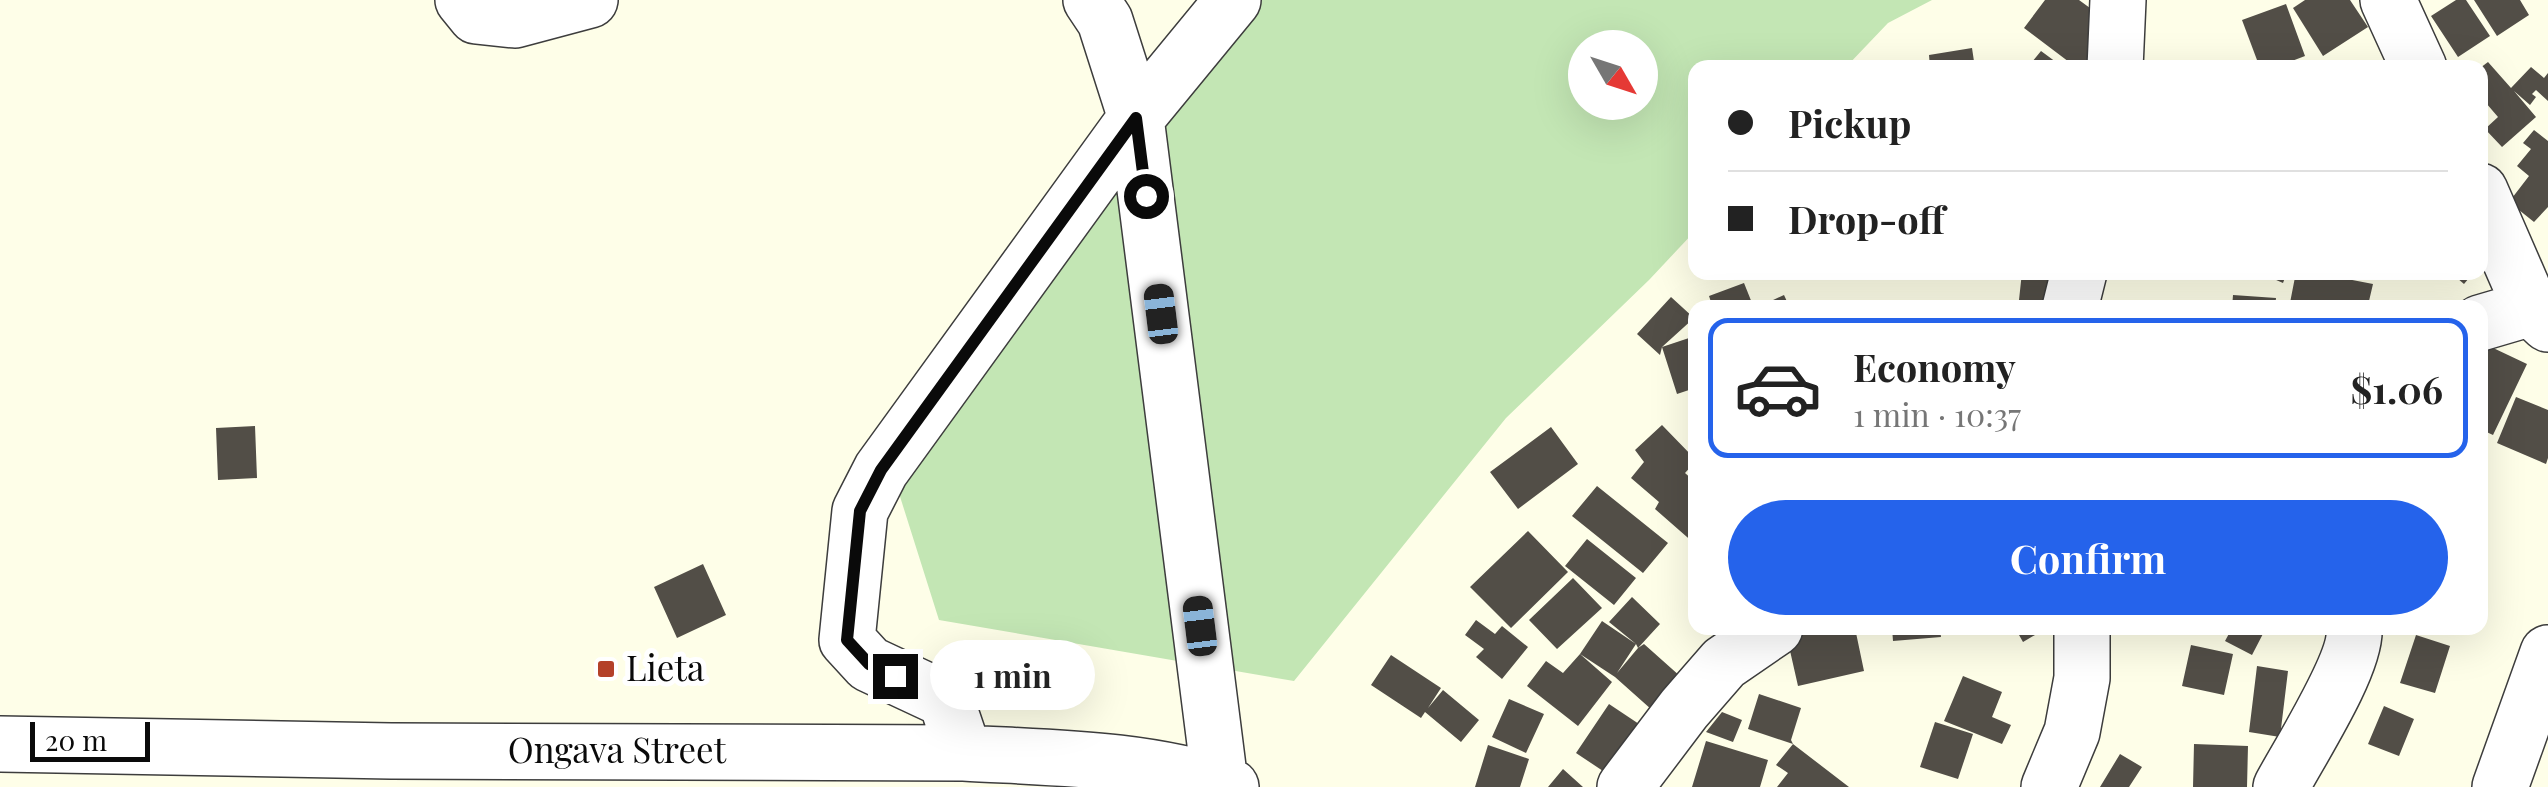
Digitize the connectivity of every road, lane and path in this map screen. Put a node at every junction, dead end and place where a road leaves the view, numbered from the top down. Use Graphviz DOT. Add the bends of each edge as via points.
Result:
graph roads {
  1 [pos="462,0"];
  2 [pos="590,0"];
  3 [pos="1092,0"];
  4 [pos="1233,0"];
  5 [pos="2118,0"];
  6 [pos="2388,0"];
  7 [pos="2115,60"];
  8 [pos="2415,60"];
  9 [pos="1136,118"];
  10 [pos="2488,216"];
  11 [pos="2520,318"];
  12 [pos="1765,635"];
  13 [pos="2082,635"];
  14 [pos="2355,635"];
  15 [pos="2548,653"];
  16 [pos="0,744"];
  17 [pos="964,754"];
  18 [pos="561,769"];
  19 [pos="1225,785"];
  20 [pos="1625,787"];
  21 [pos="2049,787"];
  22 [pos="2281,787"];
  23 [pos="2500,787"];
  1 -- 2 [label="street" via="476,16 515,20"];
  3 -- 9 [label="street"];
  4 -- 9 [label="street"];
  5 -- 7 [label="street"];
  6 -- 8 [label="street"];
  9 -- 17 [label="street" via="881,470 860,511 847,640 869,664 946,700"];
  9 -- 19 [label="street"];
  10 -- 11 [label="street"];
  12 -- 20 [label="street" via="1724,663"];
  13 -- 21 [label="street" via="2072,732"];
  14 -- 22 [label="street" via="2348,662"];
  15 -- 23 [label="street"];
  16 -- 18 [label="street, Ongava Street" via="390,751"];
  17 -- 18 [label="street, Ongava Street"];
  17 -- 19 [label="street, Ongava Street" via="1154,768"];
}
